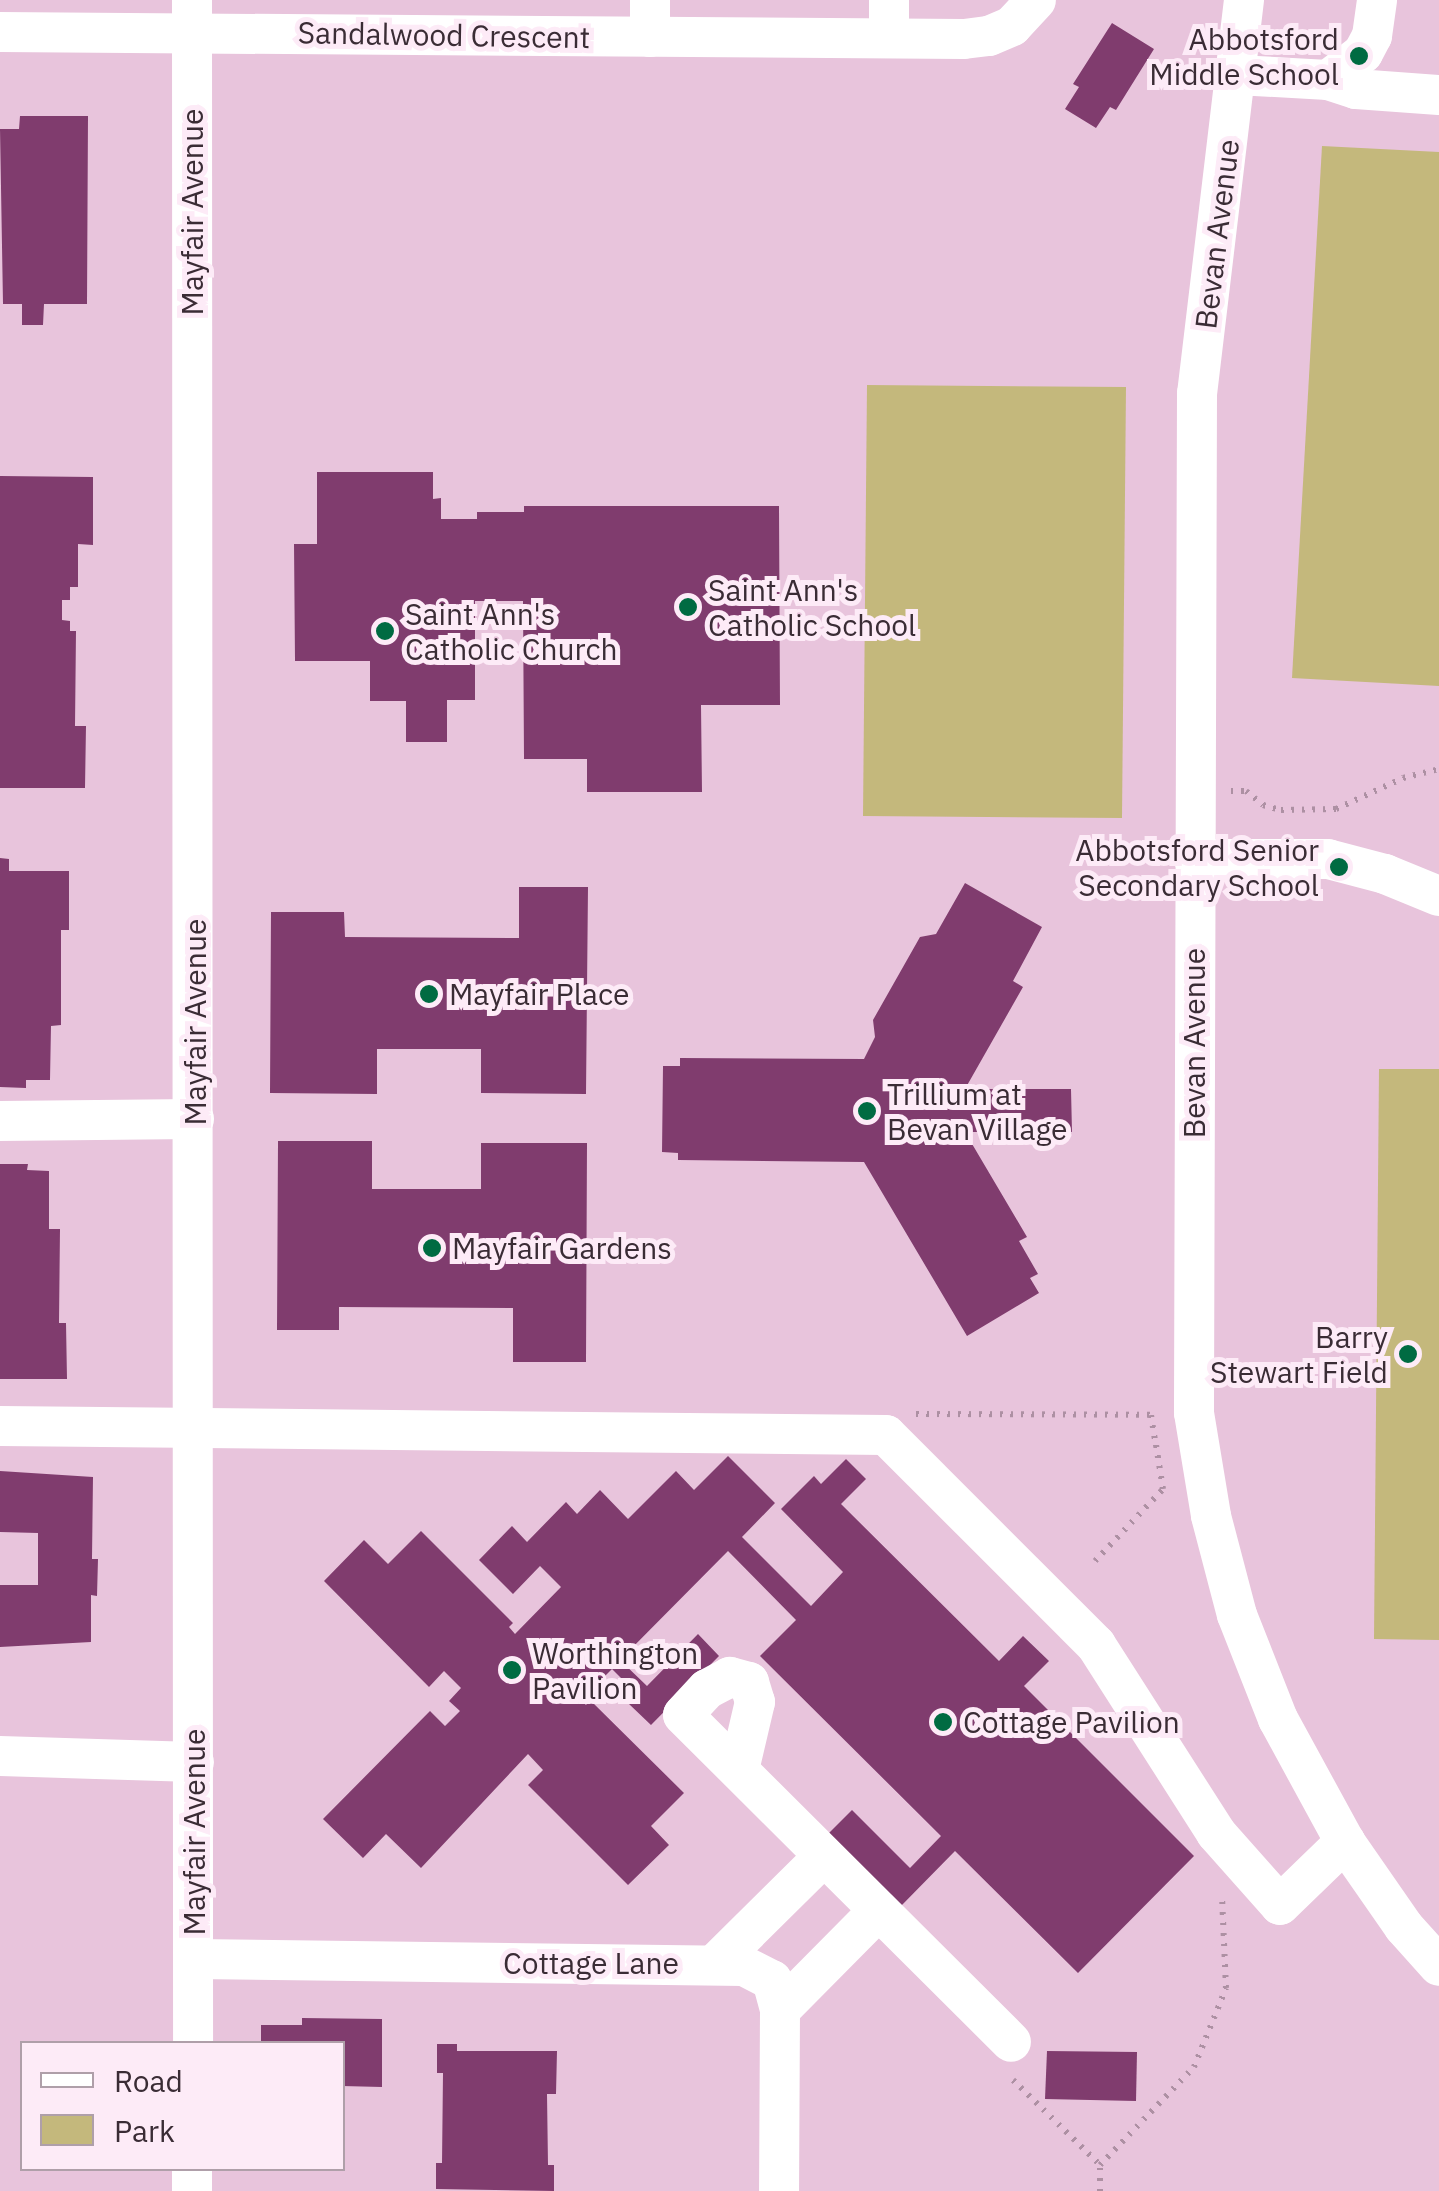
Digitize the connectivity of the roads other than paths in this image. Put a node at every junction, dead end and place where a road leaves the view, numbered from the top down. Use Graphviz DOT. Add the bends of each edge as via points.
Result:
graph roads {
  1 [pos="1036,0"];
  2 [pos="1244,0"];
  3 [pos="1378,0"];
  4 [pos="192,16"];
  5 [pos="650,18"];
  6 [pos="889,19"];
  7 [pos="0,32"];
  8 [pos="1237,74"];
  9 [pos="1328,80"];
  10 [pos="1439,95"];
  11 [pos="1194,858"];
  12 [pos="1439,896"];
  13 [pos="194,1119"];
  14 [pos="0,1121"];
  15 [pos="0,1426"];
  16 [pos="193,1428"];
  17 [pos="0,1756"];
  18 [pos="194,1762"];
  19 [pos="739,1770"];
  20 [pos="1345,1842"];
  21 [pos="824,1856"];
  22 [pos="878,1911"];
  23 [pos="194,1959"];
  24 [pos="716,1964"];
  25 [pos="1439,1966"];
  26 [pos="780,2010"];
  27 [pos="193,2041"];
  28 [pos="1011,2042"];
  29 [pos="779,2191"];
  1 -- 6 [label="street, Sandalwood Crescent" via="1012,26 989,36"];
  2 -- 8 [label="street, Bevan Avenue"];
  3 -- 9 [label="street" via="1362,53"];
  4 -- 5 [label="street, Sandalwood Crescent"];
  4 -- 7 [label="street, Sandalwood Crescent"];
  4 -- 13 [label="street, Mayfair Avenue"];
  5 -- 6 [label="street, Sandalwood Crescent"];
  8 -- 9 [label="street"];
  8 -- 11 [label="street, Bevan Avenue" via="1196,393"];
  9 -- 10 [label="street" via="1356,89"];
  11 -- 12 [label="street" via="1328,858"];
  11 -- 20 [label="street, Bevan Avenue" via="1197,1444 1236,1616 1278,1719"];
  13 -- 14 [label="street"];
  13 -- 16 [label="street, Mayfair Avenue"];
  15 -- 16 [label="street"];
  16 -- 18 [label="street, Mayfair Avenue"];
  16 -- 20 [label="street" via="886,1435 1096,1645 1232,1851 1280,1905"];
  17 -- 18 [label="street"];
  18 -- 23 [label="street, Mayfair Avenue"];
  19 -- 21 [label="street"];
  20 -- 25 [label="street, Bevan Avenue"];
  21 -- 22 [label="street"];
  21 -- 24 [label="street"];
  22 -- 26 [label="street"];
  22 -- 28 [label="street"];
  23 -- 24 [label="street, Cottage Lane"];
  23 -- 27 [label="street, Mayfair Avenue"];
  24 -- 26 [label="street, Cottage Lane" via="744,1966 772,1980"];
  26 -- 29 [label="street"];
}
